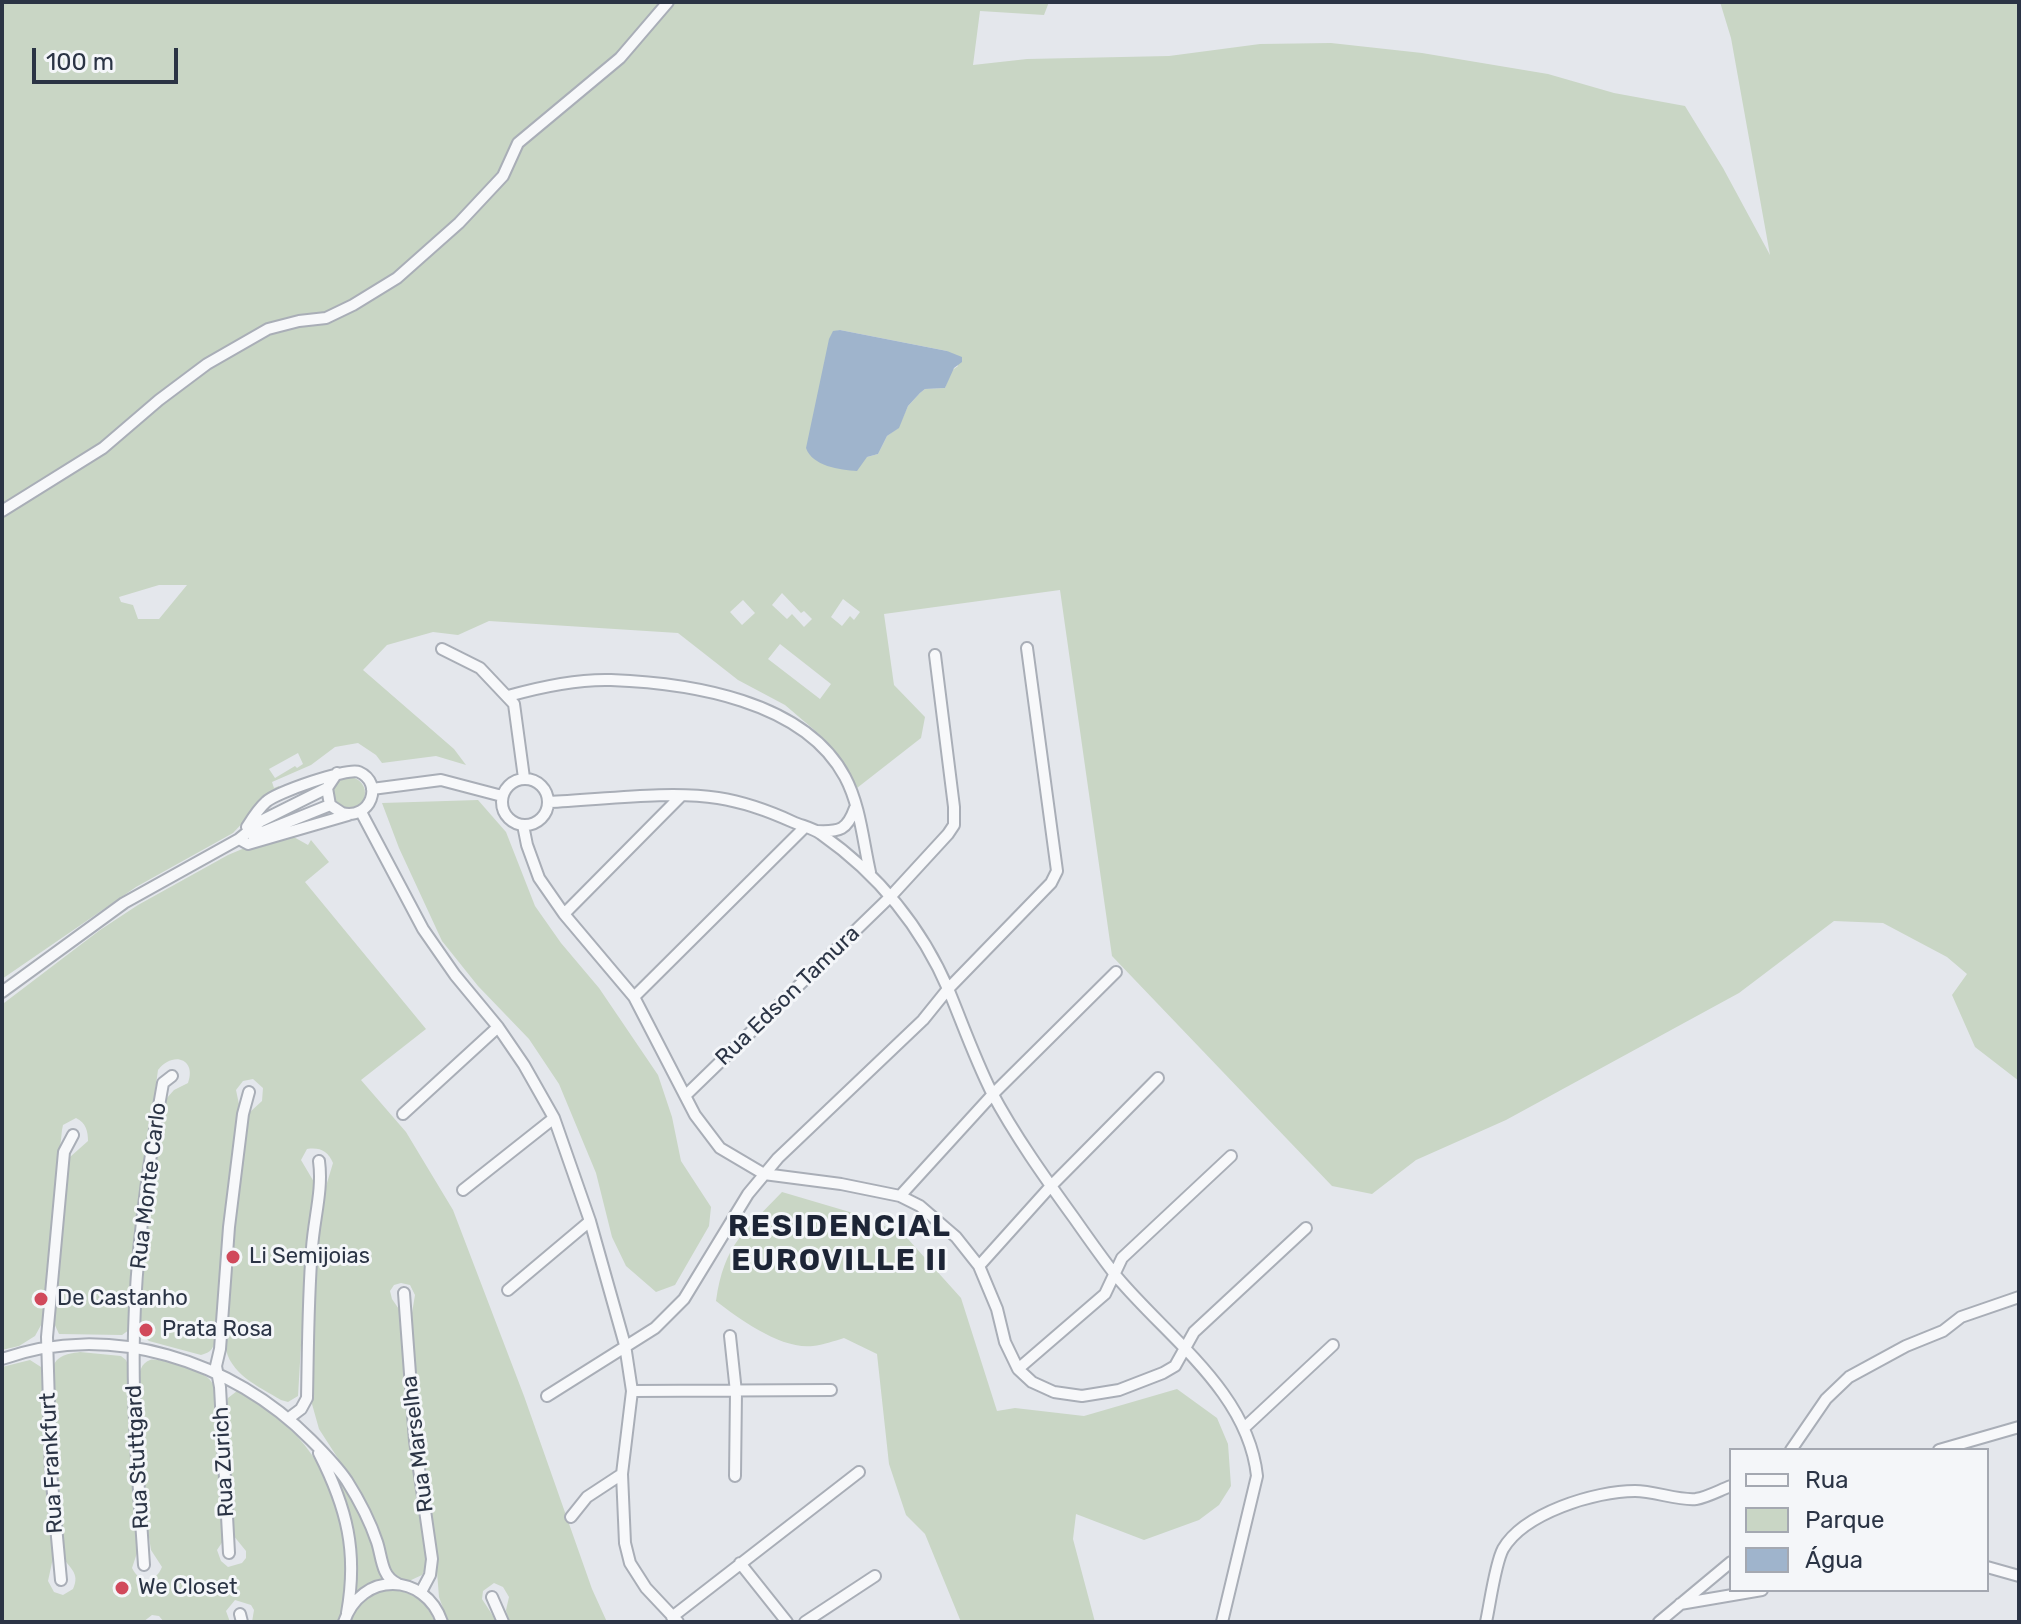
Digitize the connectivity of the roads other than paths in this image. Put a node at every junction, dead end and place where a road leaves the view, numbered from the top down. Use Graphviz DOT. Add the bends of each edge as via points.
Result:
graph roads {
  1 [pos="668,2"];
  2 [pos="2,511"];
  3 [pos="1027,648"];
  4 [pos="442,649"];
  5 [pos="935,655"];
  6 [pos="508,696"];
  7 [pos="337,773"];
  8 [pos="524,778"];
  9 [pos="306,785"];
  10 [pos="372,789"];
  11 [pos="327,795"];
  12 [pos="502,796"];
  13 [pos="681,796"];
  14 [pos="549,802"];
  15 [pos="856,806"];
  16 [pos="361,812"];
  17 [pos="348,815"];
  18 [pos="259,816"];
  19 [pos="523,825"];
  20 [pos="805,827"];
  21 [pos="817,831"];
  22 [pos="259,835"];
  23 [pos="239,839"];
  24 [pos="870,872"];
  25 [pos="891,896"];
  26 [pos="564,914"];
  27 [pos="1116,972"];
  28 [pos="948,989"];
  29 [pos="2,992"];
  30 [pos="634,997"];
  31 [pos="498,1027"];
  32 [pos="172,1076"];
  33 [pos="1158,1078"];
  34 [pos="249,1092"];
  35 [pos="993,1094"];
  36 [pos="686,1095"];
  37 [pos="403,1114"];
  38 [pos="554,1118"];
  39 [pos="73,1135"];
  40 [pos="1231,1156"];
  41 [pos="319,1161"];
  42 [pos="764,1174"];
  43 [pos="1050,1187"];
  44 [pos="463,1190"];
  45 [pos="900,1196"];
  46 [pos="590,1221"];
  47 [pos="1306,1228"];
  48 [pos="979,1266"];
  49 [pos="1115,1274"];
  50 [pos="508,1290"];
  51 [pos="404,1293"];
  52 [pos="2019,1297"];
  53 [pos="730,1336"];
  54 [pos="625,1345"];
  55 [pos="1333,1345"];
  56 [pos="47,1347"];
  57 [pos="135,1348"];
  58 [pos="1185,1351"];
  59 [pos="2,1359"];
  60 [pos="1018,1369"];
  61 [pos="216,1372"];
  62 [pos="831,1390"];
  63 [pos="632,1391"];
  64 [pos="736,1392"];
  65 [pos="547,1396"];
  66 [pos="289,1418"];
  67 [pos="2019,1427"];
  68 [pos="1244,1428"];
  69 [pos="315,1444"];
  70 [pos="1792,1448"];
  71 [pos="1946,1448"];
  72 [pos="859,1472"];
  73 [pos="622,1474"];
  74 [pos="735,1476"];
  75 [pos="1729,1487"];
  76 [pos="571,1517"];
  77 [pos="229,1553"];
  78 [pos="740,1563"];
  79 [pos="1729,1564"];
  80 [pos="144,1565"];
  81 [pos="1989,1568"];
  82 [pos="875,1576"];
  83 [pos="2019,1576"];
  84 [pos="61,1580"];
  85 [pos="398,1584"];
  86 [pos="421,1592"];
  87 [pos="1750,1592"];
  88 [pos="492,1597"];
  89 [pos="1678,1604"];
  90 [pos="345,1618"];
  91 [pos="675,1620"];
  92 [pos="442,1622"];
  93 [pos="503,1622"];
  94 [pos="787,1622"];
  95 [pos="805,1622"];
  96 [pos="1222,1622"];
  97 [pos="1486,1622"];
  98 [pos="1659,1622"];
  1 -- 2 [label="street" via="620,58 518,143 503,176 397,278 326,318 268,329 207,364 103,448"];
  3 -- 28 [label="street" via="1057,871"];
  4 -- 6 [label="street" via="480,668"];
  5 -- 25 [label="street, Rua Edson Tamura" via="954,825"];
  6 -- 8 [label="street" via="514,704"];
  6 -- 15 [label="street" via="609,680 747,701 800,728 821,746 844,776"];
  7 -- 9 [label="street"];
  7 -- 10 [label="street" via="359,771"];
  7 -- 11 [label="street"];
  8 -- 12 [label="street" via="508,785"];
  8 -- 14 [label="street" via="543,787"];
  9 -- 11 [label="street"];
  9 -- 18 [label="street" via="266,802"];
  10 -- 12 [label="street" via="441,780"];
  10 -- 16 [label="street"];
  11 -- 17 [label="street" via="337,811"];
  11 -- 18 [label="street"];
  11 -- 22 [label="street"];
  12 -- 19 [label="street" via="508,818"];
  13 -- 14 [label="street"];
  13 -- 20 [label="street" via="718,798"];
  13 -- 26 [label="street"];
  14 -- 19 [label="street" via="544,816"];
  15 -- 21 [label="street" via="850,822 836,832"];
  15 -- 24 [label="street"];
  16 -- 17 [label="street"];
  16 -- 31 [label="street" via="423,929"];
  17 -- 23 [label="street" via="248,844"];
  18 -- 22 [label="street"];
  18 -- 23 [label="street"];
  19 -- 26 [label="street" via="539,878"];
  20 -- 21 [label="street"];
  20 -- 30 [label="street"];
  21 -- 24 [label="street"];
  22 -- 23 [label="street"];
  23 -- 29 [label="street" via="124,903"];
  24 -- 25 [label="street"];
  25 -- 28 [label="street"];
  25 -- 36 [label="street, Rua Edson Tamura"];
  26 -- 30 [label="street"];
  27 -- 35 [label="street"];
  28 -- 35 [label="street"];
  28 -- 42 [label="street" via="923,1020"];
  30 -- 36 [label="street"];
  31 -- 37 [label="street"];
  31 -- 38 [label="street"];
  32 -- 57 [label="street, Rua Monte Carlo" via="163,1083 151,1151"];
  33 -- 43 [label="street"];
  34 -- 61 [label="street, Rua Zurich" via="229,1227"];
  35 -- 43 [label="street"];
  35 -- 45 [label="street"];
  36 -- 42 [label="street" via="720,1148"];
  38 -- 44 [label="street"];
  38 -- 46 [label="street"];
  39 -- 56 [label="street, Rua Frankfurt" via="64,1152"];
  40 -- 49 [label="street" via="1122,1258"];
  41 -- 66 [label="street" via="307,1398"];
  42 -- 45 [label="street"];
  42 -- 54 [label="street" via="684,1299 655,1328"];
  43 -- 48 [label="street"];
  43 -- 49 [label="street"];
  45 -- 48 [label="street" via="939,1221"];
  46 -- 50 [label="street"];
  46 -- 54 [label="street"];
  47 -- 58 [label="street" via="1194,1332"];
  48 -- 60 [label="street"];
  49 -- 58 [label="street"];
  49 -- 60 [label="street" via="1105,1294"];
  51 -- 86 [label="street, Rua Marselha" via="415,1441 432,1559"];
  52 -- 70 [label="street" via="1961,1317 1849,1377 1826,1399"];
  53 -- 64 [label="street"];
  54 -- 63 [label="street"];
  54 -- 65 [label="street"];
  55 -- 68 [label="street"];
  56 -- 57 [label="street"];
  56 -- 59 [label="street"];
  56 -- 84 [label="street, Rua Frankfurt"];
  57 -- 61 [label="street"];
  57 -- 80 [label="street, Rua Stuttgard"];
  58 -- 60 [label="street" via="1163,1373 1119,1390 1082,1396 1054,1392"];
  58 -- 68 [label="street" via="1212,1378"];
  61 -- 66 [label="street"];
  61 -- 77 [label="street, Rua Zurich"];
  62 -- 64 [label="street"];
  63 -- 64 [label="street"];
  63 -- 73 [label="street"];
  64 -- 74 [label="street"];
  66 -- 69 [label="street"];
  67 -- 71 [label="street"];
  68 -- 96 [label="street" via="1257,1476"];
  69 -- 85 [label="street" via="355,1494 385,1571"];
  69 -- 90 [label="street" via="348,1526 352,1578"];
  72 -- 78 [label="street"];
  73 -- 76 [label="street" via="587,1497"];
  73 -- 91 [label="street" via="630,1563"];
  75 -- 97 [label="street" via="1698,1499 1635,1491 1597,1494 1535,1519 1503,1550"];
  78 -- 91 [label="street"];
  78 -- 94 [label="street"];
  79 -- 89 [label="street"];
  81 -- 83 [label="street"];
  82 -- 95 [label="street"];
  85 -- 86 [label="street"];
  85 -- 90 [label="street" via="368,1590"];
  86 -- 92 [label="street"];
  87 -- 89 [label="street"];
  88 -- 93 [label="street"];
  89 -- 98 [label="street"];
}
